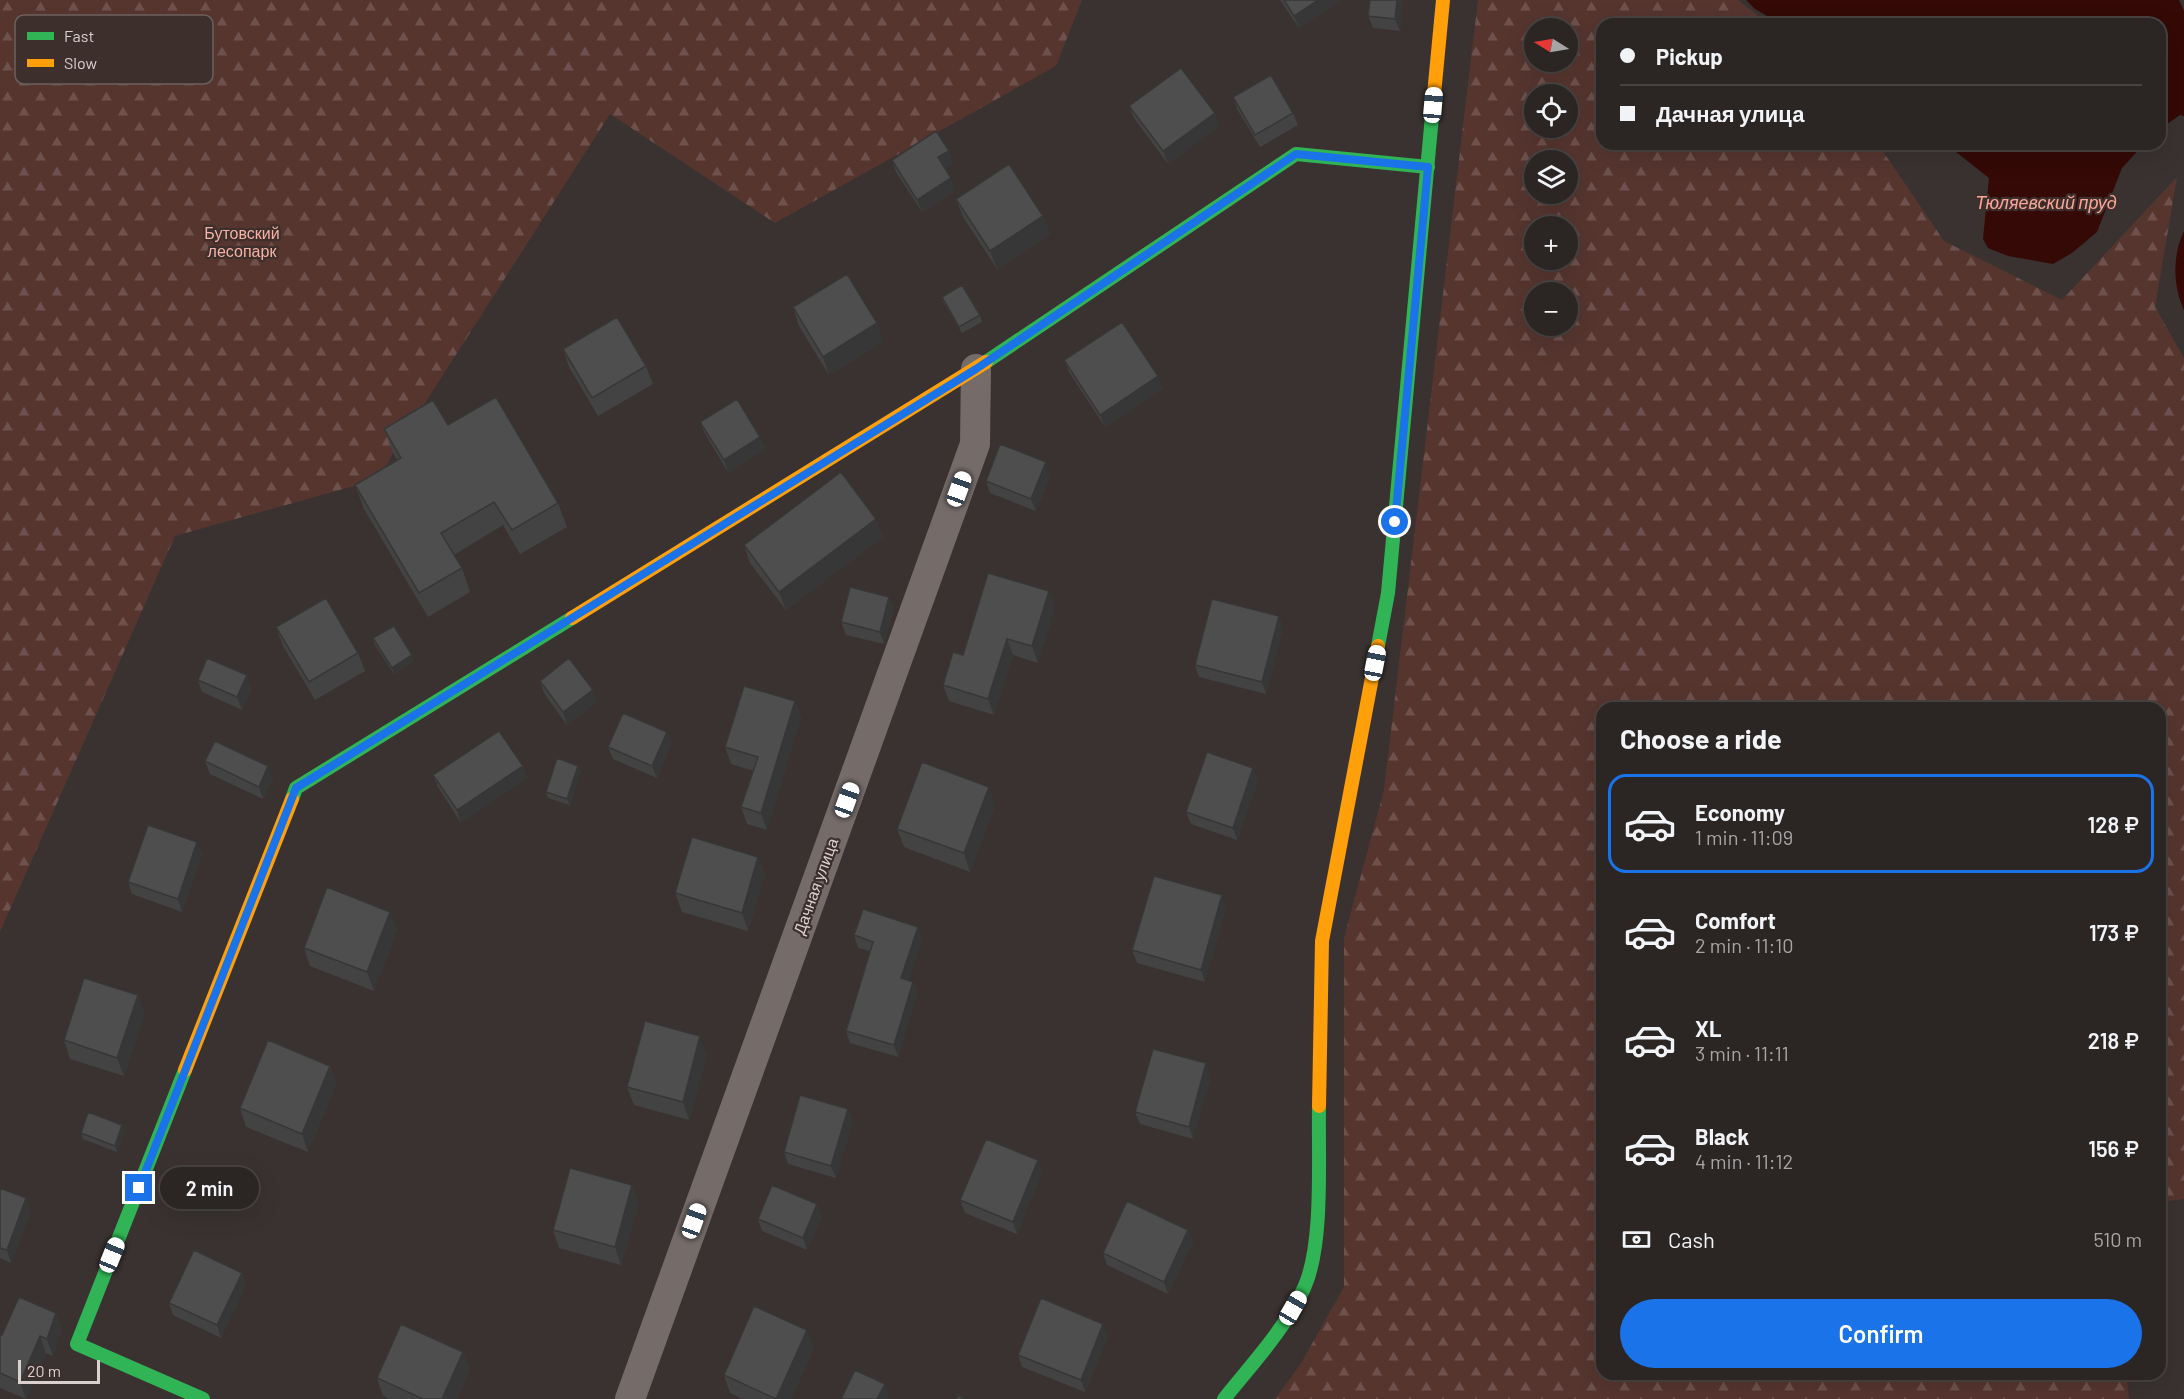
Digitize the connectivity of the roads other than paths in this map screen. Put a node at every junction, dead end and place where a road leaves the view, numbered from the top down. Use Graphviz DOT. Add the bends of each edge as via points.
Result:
graph roads {
  1 [pos="1443,0"];
  2 [pos="1428,167"];
  3 [pos="976,369"];
  4 [pos="203,1399"];
  5 [pos="630,1399"];
  6 [pos="1224,1399"];
  1 -- 2 [label="street"];
  2 -- 3 [label="street" via="1296,154"];
  2 -- 6 [label="street" via="1388,593 1322,941 1316,1247 1305,1287 1281,1328"];
  3 -- 4 [label="street" via="296,788 77,1344"];
  3 -- 5 [label="street, Дачная улица" via="975,444"];
}
